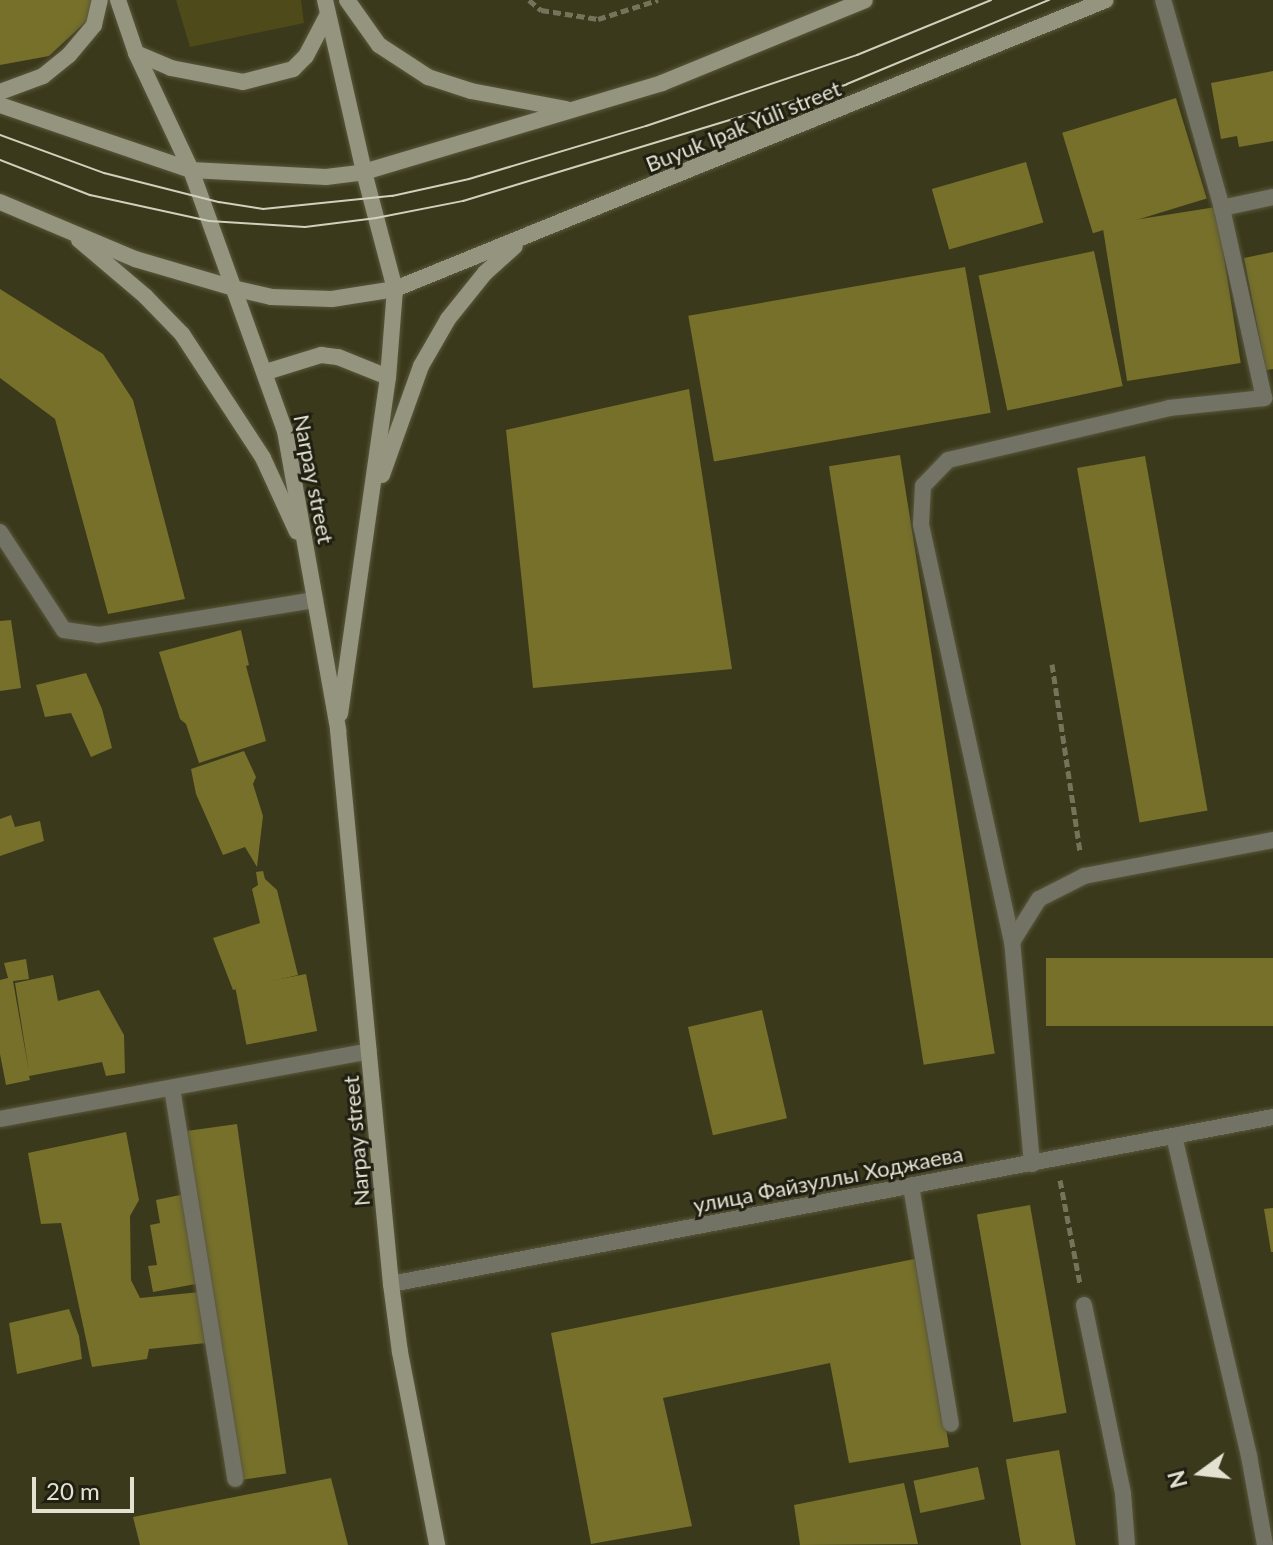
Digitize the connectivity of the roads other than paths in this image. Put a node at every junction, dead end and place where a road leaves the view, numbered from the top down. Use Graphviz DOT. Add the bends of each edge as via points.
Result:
graph roads {
  1 [pos="100,0"];
  2 [pos="118,0"];
  3 [pos="347,0"];
  4 [pos="865,0"];
  5 [pos="1106,0"];
  6 [pos="1163,0"];
  7 [pos="327,7"];
  8 [pos="136,53"];
  9 [pos="0,92"];
  10 [pos="0,105"];
  11 [pos="572,110"];
  12 [pos="191,170"];
  13 [pos="364,172"];
  14 [pos="1273,197"];
  15 [pos="0,202"];
  16 [pos="1222,208"];
  17 [pos="69,231"];
  18 [pos="525,238"];
  19 [pos="237,289"];
  20 [pos="395,289"];
  21 [pos="266,372"];
  22 [pos="388,377"];
  23 [pos="1269,398"];
  24 [pos="370,510"];
  25 [pos="0,532"];
  26 [pos="307,554"];
  27 [pos="315,600"];
  28 [pos="338,730"];
  29 [pos="1273,840"];
  30 [pos="1012,942"];
  31 [pos="369,1051"];
  32 [pos="172,1088"];
  33 [pos="1273,1117"];
  34 [pos="0,1119"];
  35 [pos="1174,1136"];
  36 [pos="1032,1164"];
  37 [pos="911,1186"];
  38 [pos="391,1284"];
  39 [pos="1084,1305"];
  40 [pos="951,1424"];
  41 [pos="235,1479"];
  42 [pos="437,1545"];
  43 [pos="1127,1545"];
  44 [pos="1265,1545"];
  1 -- 9 [label="main road" via="94,25 69,55 43,76"];
  2 -- 8 [label="main road, Narpay street"];
  3 -- 11 [label="main road" via="379,45 428,77 471,91"];
  4 -- 11 [label="main road" via="662,83"];
  5 -- 18 [label="main road, Buyuk Ipak Yuli street"];
  6 -- 16 [label="street"];
  7 -- 8 [label="main road" via="306,56 293,69 243,82 171,68"];
  7 -- 13 [label="main road, Narpay street"];
  8 -- 12 [label="main road, Narpay street"];
  10 -- 12 [label="main road"];
  11 -- 13 [label="main road"];
  12 -- 13 [label="main road" via="297,177"];
  12 -- 19 [label="main road, Narpay street"];
  13 -- 20 [label="main road, Narpay street"];
  14 -- 16 [label="street"];
  15 -- 17 [label="main road, Buyuk Ipak Yuli street"];
  16 -- 23 [label="street"];
  17 -- 19 [label="main road, Buyuk Ipak Yuli street" via="135,259"];
  17 -- 26 [label="main road" via="182,334 263,458"];
  18 -- 20 [label="main road, Buyuk Ipak Yuli street"];
  18 -- 24 [label="main road" via="485,273 441,331 411,391"];
  19 -- 20 [label="main road, Buyuk Ipak Yuli street" via="271,297 332,299"];
  19 -- 21 [label="main road, Narpay street"];
  20 -- 22 [label="main road, Narpay street"];
  21 -- 22 [label="main road" via="321,355"];
  21 -- 26 [label="main road, Narpay street" via="285,431"];
  22 -- 24 [label="main road, Narpay street"];
  23 -- 30 [label="street" via="1169,408 948,460 923,486 921,524"];
  24 -- 28 [label="main road, Narpay street"];
  25 -- 27 [label="street" via="64,630 98,635"];
  26 -- 27 [label="main road, Narpay street"];
  27 -- 28 [label="main road, Narpay street"];
  28 -- 31 [label="main road, Narpay street"];
  29 -- 30 [label="street" via="1084,876 1039,899"];
  30 -- 36 [label="street"];
  31 -- 32 [label="street"];
  31 -- 38 [label="main road, Narpay street"];
  32 -- 34 [label="street"];
  32 -- 41 [label="street"];
  33 -- 35 [label="street, улица Файзуллы Ходжаева"];
  35 -- 36 [label="street, улица Файзуллы Ходжаева"];
  35 -- 44 [label="street"];
  36 -- 37 [label="street, улица Файзуллы Ходжаева"];
  37 -- 38 [label="street, улица Файзуллы Ходжаева"];
  37 -- 40 [label="street"];
  38 -- 42 [label="main road, Narpay street"];
  39 -- 43 [label="street" via="1123,1494"];
}
